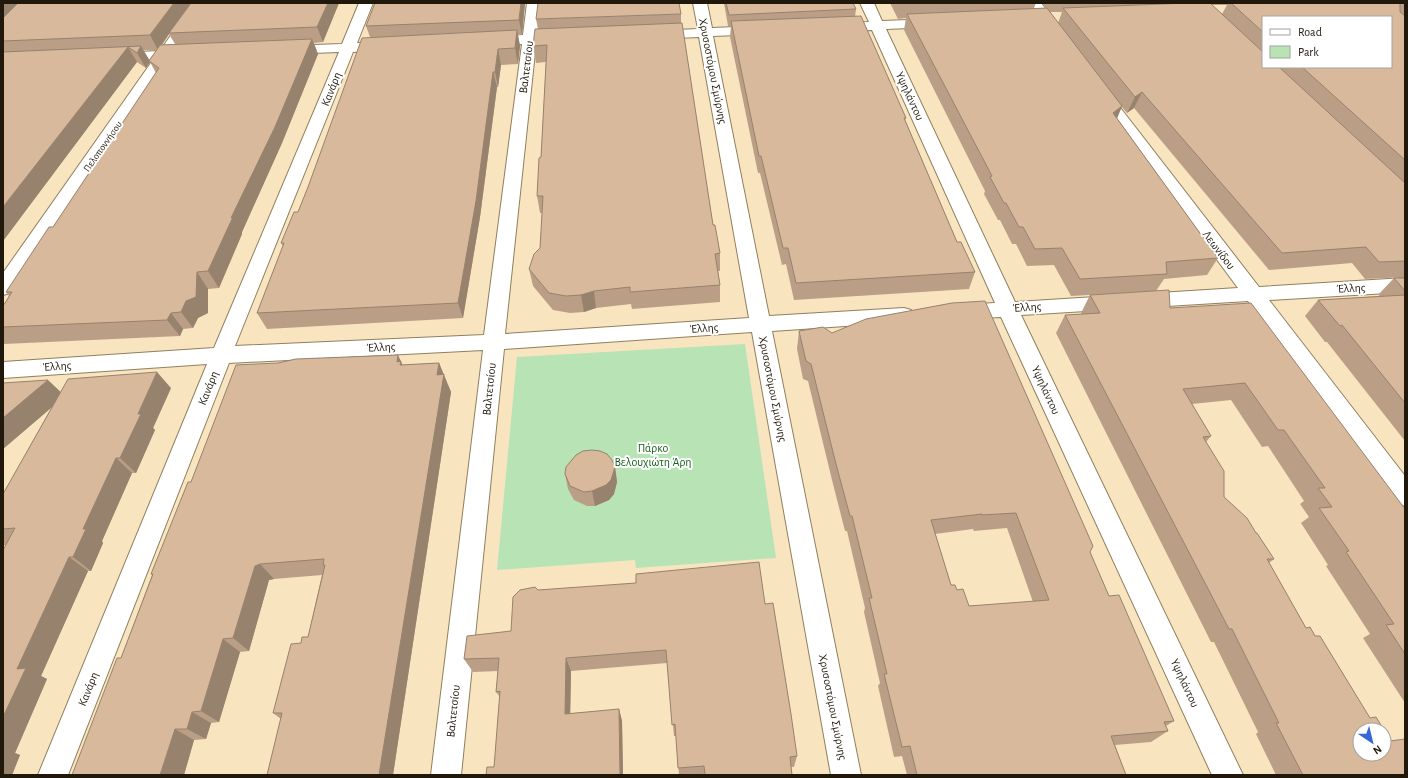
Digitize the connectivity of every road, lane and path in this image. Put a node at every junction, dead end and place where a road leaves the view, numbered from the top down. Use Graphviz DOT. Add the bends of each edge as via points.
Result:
graph roads {
  1 [pos="200,3"];
  2 [pos="366,3"];
  3 [pos="534,3"];
  4 [pos="700,3"];
  5 [pos="868,3"];
  6 [pos="1042,14"];
  7 [pos="950,22"];
  8 [pos="878,25"];
  9 [pos="823,28"];
  10 [pos="776,29"];
  11 [pos="706,32"];
  12 [pos="644,35"];
  13 [pos="576,38"];
  14 [pos="530,40"];
  15 [pos="474,42"];
  16 [pos="1064,44"];
  17 [pos="404,45"];
  18 [pos="348,47"];
  19 [pos="272,50"];
  20 [pos="195,54"];
  21 [pos="164,55"];
  22 [pos="103,57"];
  23 [pos="1088,76"];
  24 [pos="1405,284"];
  25 [pos="3,288"];
  26 [pos="1251,293"];
  27 [pos="1008,309"];
  28 [pos="944,313"];
  29 [pos="920,314"];
  30 [pos="761,325"];
  31 [pos="494,342"];
  32 [pos="221,355"];
  33 [pos="3,370"];
  34 [pos="1405,496"];
  35 [pos="53,775"];
  36 [pos="446,775"];
  37 [pos="846,775"];
  38 [pos="1228,775"];
  1 -- 21 [label="street, Πελοποννήσου"];
  2 -- 18 [label="street, Κανάρη"];
  3 -- 14 [label="street, Βαλτετσίου"];
  4 -- 11 [label="street, Χρυσοστόμου Σμύρνης"];
  5 -- 8 [label="street, Υψηλάντου"];
  6 -- 16 [label="street"];
  7 -- 8 [label="street"];
  8 -- 9 [label="street"];
  8 -- 27 [label="street, Υψηλάντου"];
  10 -- 11 [label="street"];
  11 -- 12 [label="street"];
  11 -- 30 [label="street, Χρυσοστόμου Σμύρνης"];
  13 -- 14 [label="street"];
  14 -- 15 [label="street"];
  14 -- 31 [label="street, Βαλτετσίου"];
  17 -- 18 [label="street"];
  18 -- 19 [label="street"];
  18 -- 32 [label="street, Κανάρη"];
  20 -- 21 [label="street"];
  21 -- 22 [label="street"];
  21 -- 25 [label="street, Πελοποννήσου"];
  23 -- 26 [label="street, Λεωνίδου"];
  24 -- 26 [label="street, Έλλης"];
  26 -- 27 [label="street, Έλλης"];
  26 -- 34 [label="street, Λεωνίδου"];
  27 -- 28 [label="street, Έλλης"];
  27 -- 38 [label="street, Υψηλάντου"];
  29 -- 30 [label="street, Έλλης"];
  30 -- 31 [label="street, Έλλης"];
  30 -- 37 [label="street, Χρυσοστόμου Σμύρνης"];
  31 -- 32 [label="street, Έλλης"];
  31 -- 36 [label="street, Βαλτετσίου"];
  32 -- 33 [label="street, Έλλης"];
  32 -- 35 [label="street, Κανάρη"];
}
